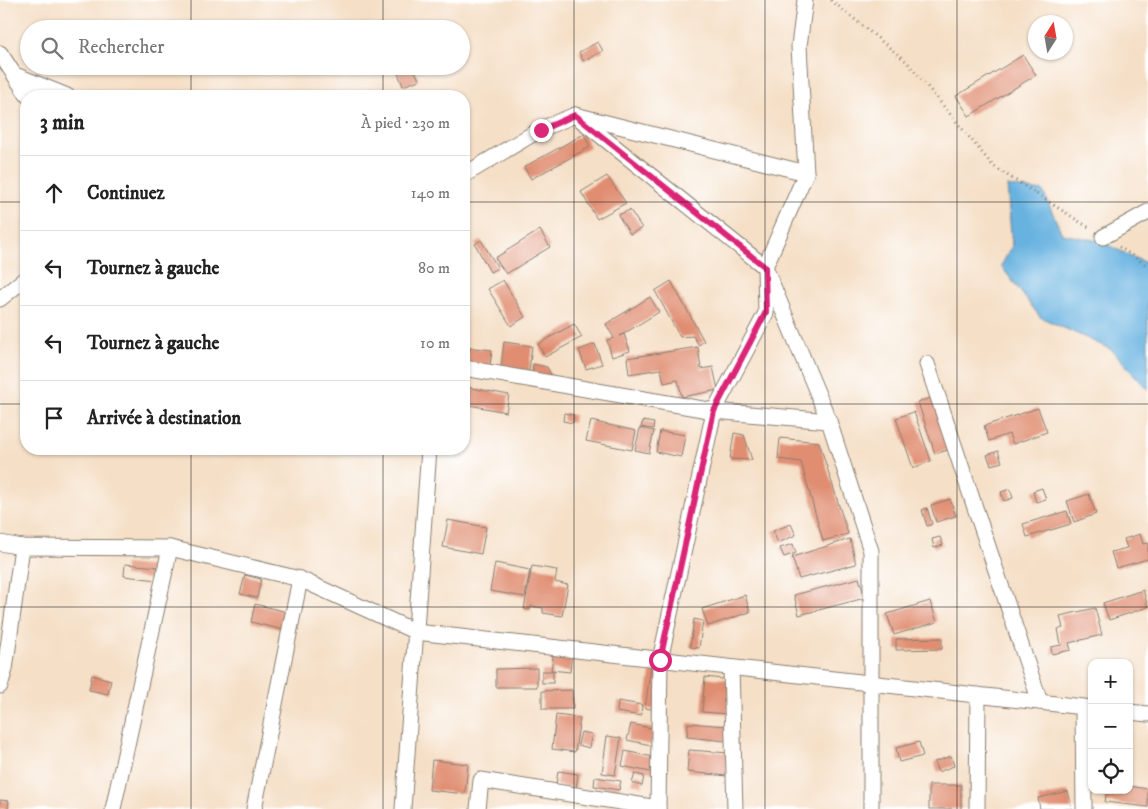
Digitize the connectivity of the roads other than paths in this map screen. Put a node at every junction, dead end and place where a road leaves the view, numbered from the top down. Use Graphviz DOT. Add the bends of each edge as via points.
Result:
graph roads {
  1 [pos="805,0"];
  2 [pos="0,53"];
  3 [pos="15,75"];
  4 [pos="24,90"];
  5 [pos="52,90"];
  6 [pos="575,115"];
  7 [pos="470,171"];
  8 [pos="806,173"];
  9 [pos="1148,212"];
  10 [pos="1104,237"];
  11 [pos="765,267"];
  12 [pos="20,283"];
  13 [pos="0,299"];
  14 [pos="927,364"];
  15 [pos="470,369"];
  16 [pos="714,411"];
  17 [pos="829,421"];
  18 [pos="429,455"];
  19 [pos="0,543"];
  20 [pos="22,547"];
  21 [pos="170,548"];
  22 [pos="300,579"];
  23 [pos="416,632"];
  24 [pos="660,660"];
  25 [pos="731,668"];
  26 [pos="3,669"];
  27 [pos="871,683"];
  28 [pos="0,686"];
  29 [pos="978,695"];
  30 [pos="1040,702"];
  31 [pos="1087,708"];
  32 [pos="1133,712"];
  33 [pos="1148,714"];
  34 [pos="589,803"];
  35 [pos="658,808"];
  36 [pos="113,809"];
  37 [pos="254,809"];
  38 [pos="403,809"];
  39 [pos="478,809"];
  40 [pos="735,809"];
  41 [pos="871,809"];
  42 [pos="977,809"];
  43 [pos="1084,809"];
  1 -- 8 [label="street" via="799,46"];
  2 -- 3 [label="street"];
  3 -- 4 [label="street"];
  3 -- 5 [label="street"];
  6 -- 7 [label="street" via="541,130"];
  6 -- 8 [label="street"];
  6 -- 11 [label="street"];
  8 -- 11 [label="street"];
  9 -- 10 [label="street"];
  11 -- 16 [label="street" via="766,312"];
  11 -- 17 [label="street"];
  12 -- 13 [label="street"];
  14 -- 30 [label="street"];
  15 -- 16 [label="street"];
  16 -- 17 [label="street"];
  16 -- 24 [label="street"];
  17 -- 27 [label="street" via="871,551"];
  18 -- 23 [label="street"];
  19 -- 20 [label="street"];
  20 -- 21 [label="street"];
  20 -- 26 [label="street"];
  21 -- 22 [label="street"];
  21 -- 36 [label="street"];
  22 -- 23 [label="street"];
  22 -- 37 [label="street"];
  23 -- 24 [label="street"];
  23 -- 38 [label="street"];
  24 -- 25 [label="street"];
  24 -- 35 [label="street"];
  25 -- 27 [label="street"];
  25 -- 40 [label="street"];
  26 -- 28 [label="street"];
  27 -- 29 [label="street"];
  27 -- 41 [label="street"];
  29 -- 30 [label="street"];
  29 -- 42 [label="street"];
  30 -- 31 [label="street"];
  31 -- 43 [label="street"];
  32 -- 33 [label="street"];
  34 -- 35 [label="street"];
  34 -- 39 [label="street" via="482,780"];
}
